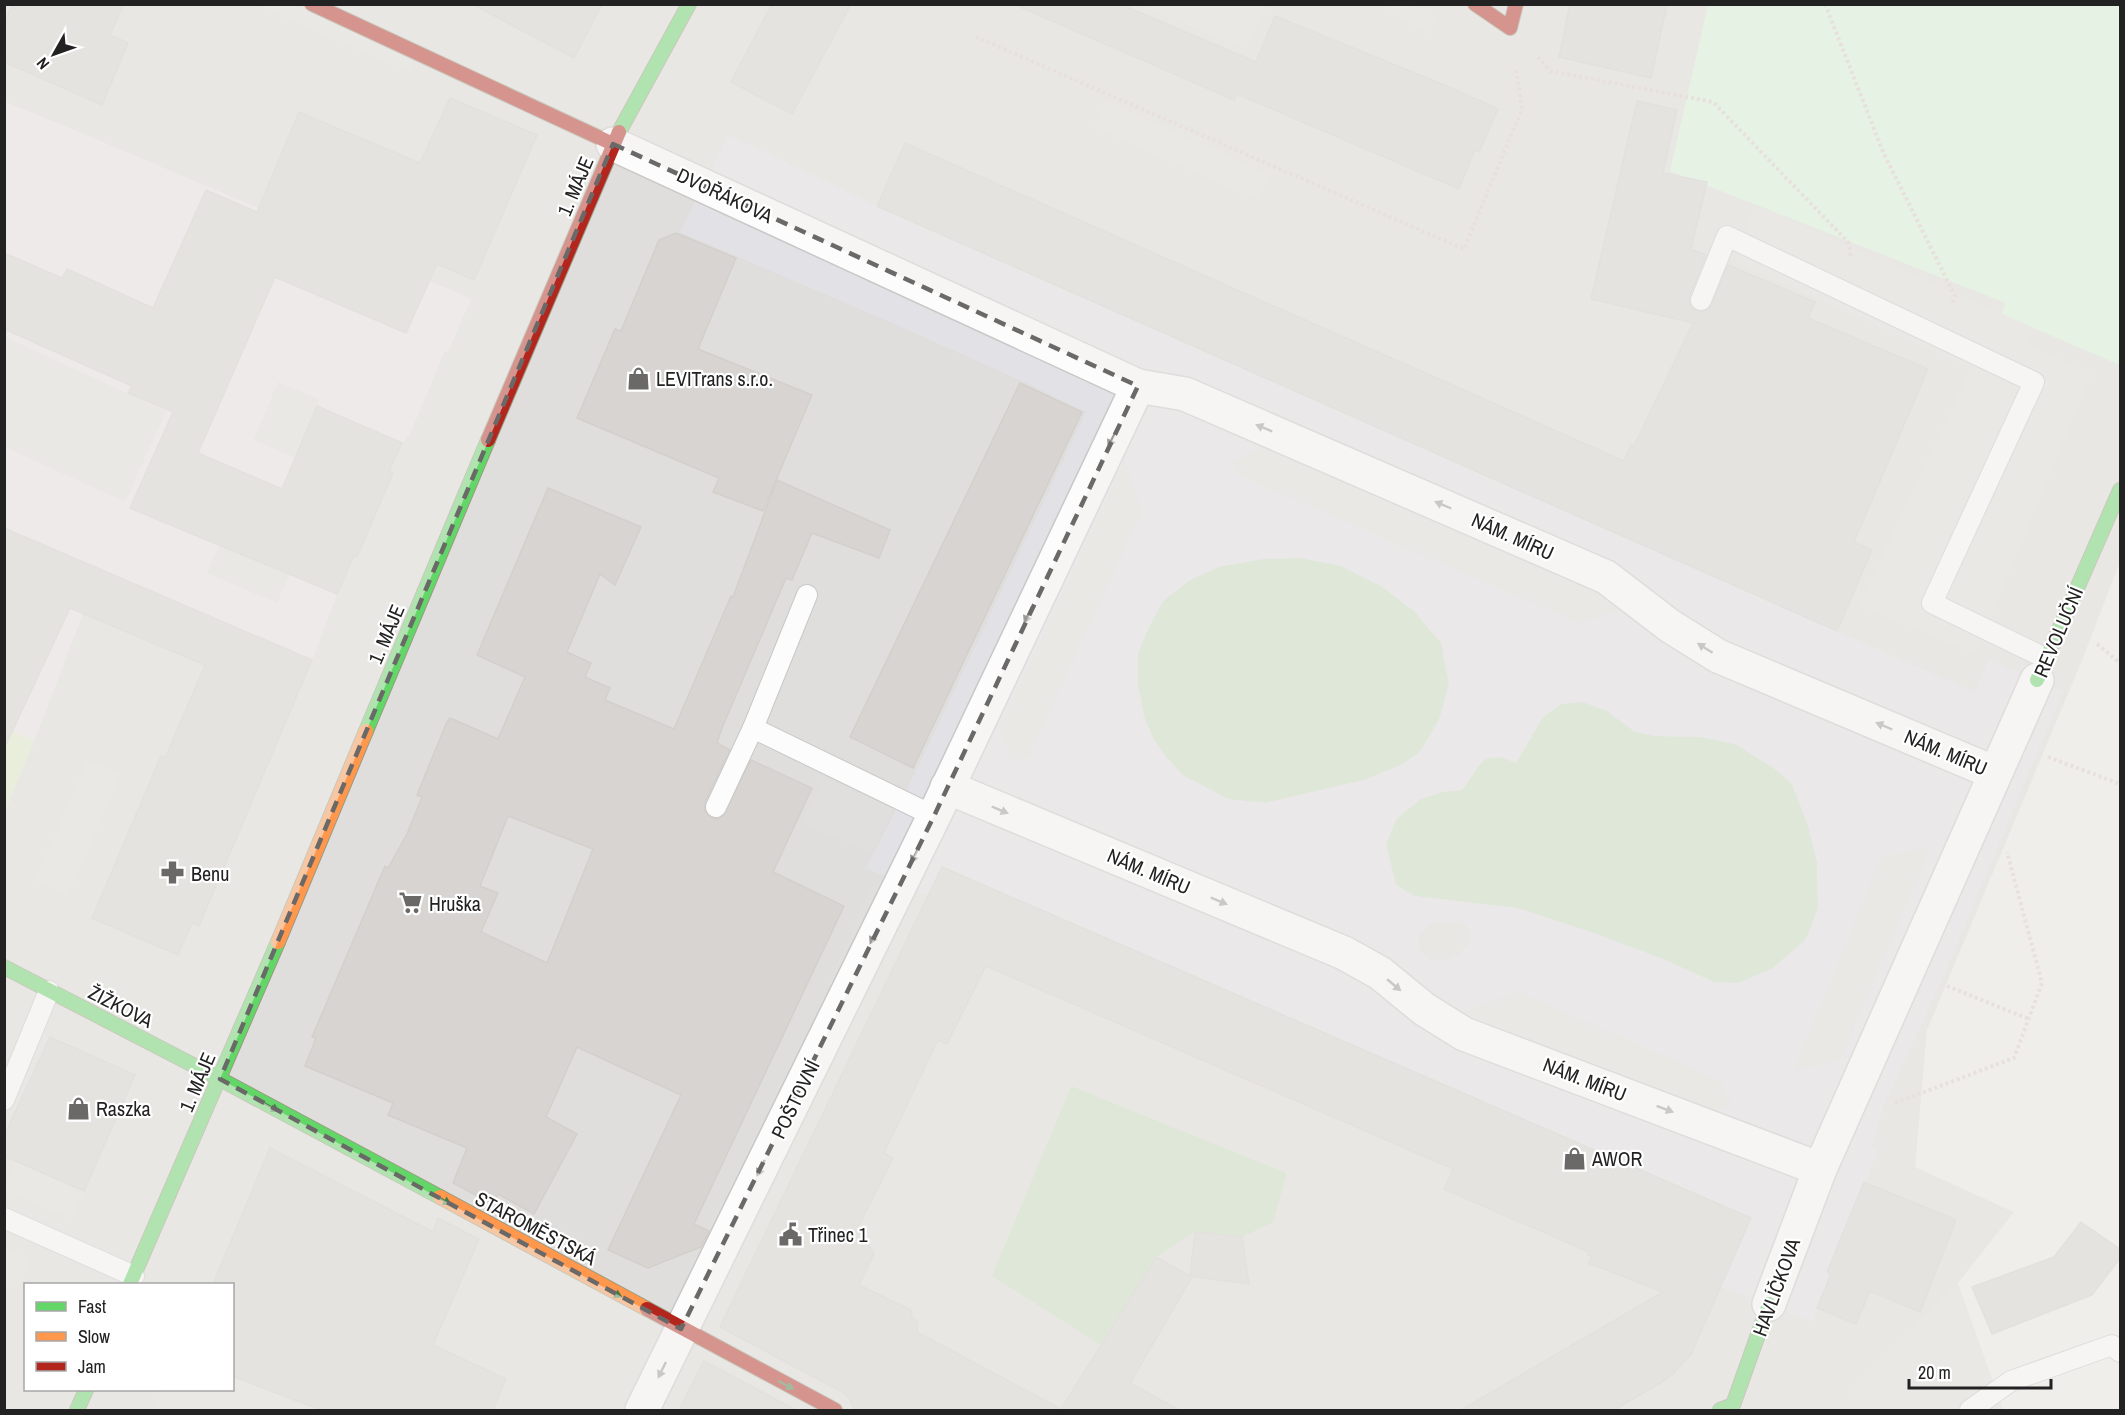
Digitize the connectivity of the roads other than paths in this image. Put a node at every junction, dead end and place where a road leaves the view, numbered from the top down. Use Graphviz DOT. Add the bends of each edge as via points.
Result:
graph roads {
  1 [pos="689,4"];
  2 [pos="1474,4"];
  3 [pos="1516,4"];
  4 [pos="324,7"];
  5 [pos="614,144"];
  6 [pos="1701,300"];
  7 [pos="1138,386"];
  8 [pos="2121,490"];
  9 [pos="807,595"];
  10 [pos="2041,669"];
  11 [pos="753,728"];
  12 [pos="1995,773"];
  13 [pos="940,802"];
  14 [pos="716,807"];
  15 [pos="4,967"];
  16 [pos="49,991"];
  17 [pos="220,1079"];
  18 [pos="4,1100"];
  19 [pos="1820,1169"];
  20 [pos="4,1218"];
  21 [pos="132,1280"];
  22 [pos="1769,1304"];
  23 [pos="681,1329"];
  24 [pos="2121,1352"];
  25 [pos="85,1391"];
  26 [pos="1730,1409"];
  27 [pos="77,1410"];
  28 [pos="642,1410"];
  29 [pos="835,1410"];
  30 [pos="1970,1410"];
  1 -- 5 [label="street, 1. MÁJE"];
  2 -- 3 [label="street" via="1510,28"];
  4 -- 5 [label="street, DVOŘÁKOVA"];
  5 -- 7 [label="street, DVOŘÁKOVA"];
  5 -- 17 [label="street, 1. MÁJE"];
  6 -- 10 [label="lane" via="1727,236 2034,381 1932,603"];
  12 -- 7 [label="street, NÁM. MÍRU, one-way" via="1718,656 1670,626 1606,577 1545,549 1185,394"];
  7 -- 13 [label="street, one-way"];
  8 -- 10 [label="street, REVOLUČNÍ"];
  9 -- 11 [label="lane"];
  10 -- 12 [label="street, REVOLUČNÍ"];
  11 -- 13 [label="lane"];
  11 -- 14 [label="lane"];
  12 -- 19 [label="street, NÁM. MÍRU"];
  13 -- 19 [label="street, NÁM. MÍRU, one-way" via="1344,953 1380,973 1424,1010 1464,1034"];
  13 -- 23 [label="street, POŠTOVNÍ, one-way"];
  15 -- 16 [label="street, ŽIŽKOVA"];
  16 -- 17 [label="street, ŽIŽKOVA"];
  16 -- 18 [label="lane"];
  17 -- 21 [label="street, 1. MÁJE"];
  17 -- 23 [label="street, STAROMĚSTSKÁ, one-way"];
  19 -- 22 [label="street, HAVLÍČKOVA"];
  20 -- 21 [label="lane"];
  22 -- 26 [label="street, HAVLÍČKOVA"];
  23 -- 28 [label="street, POŠTOVNÍ, one-way"];
  23 -- 29 [label="street, STAROMĚSTSKÁ, one-way"];
  24 -- 30 [label="lane" via="2112,1345 2011,1381"];
  25 -- 27 [label="street"];
}
